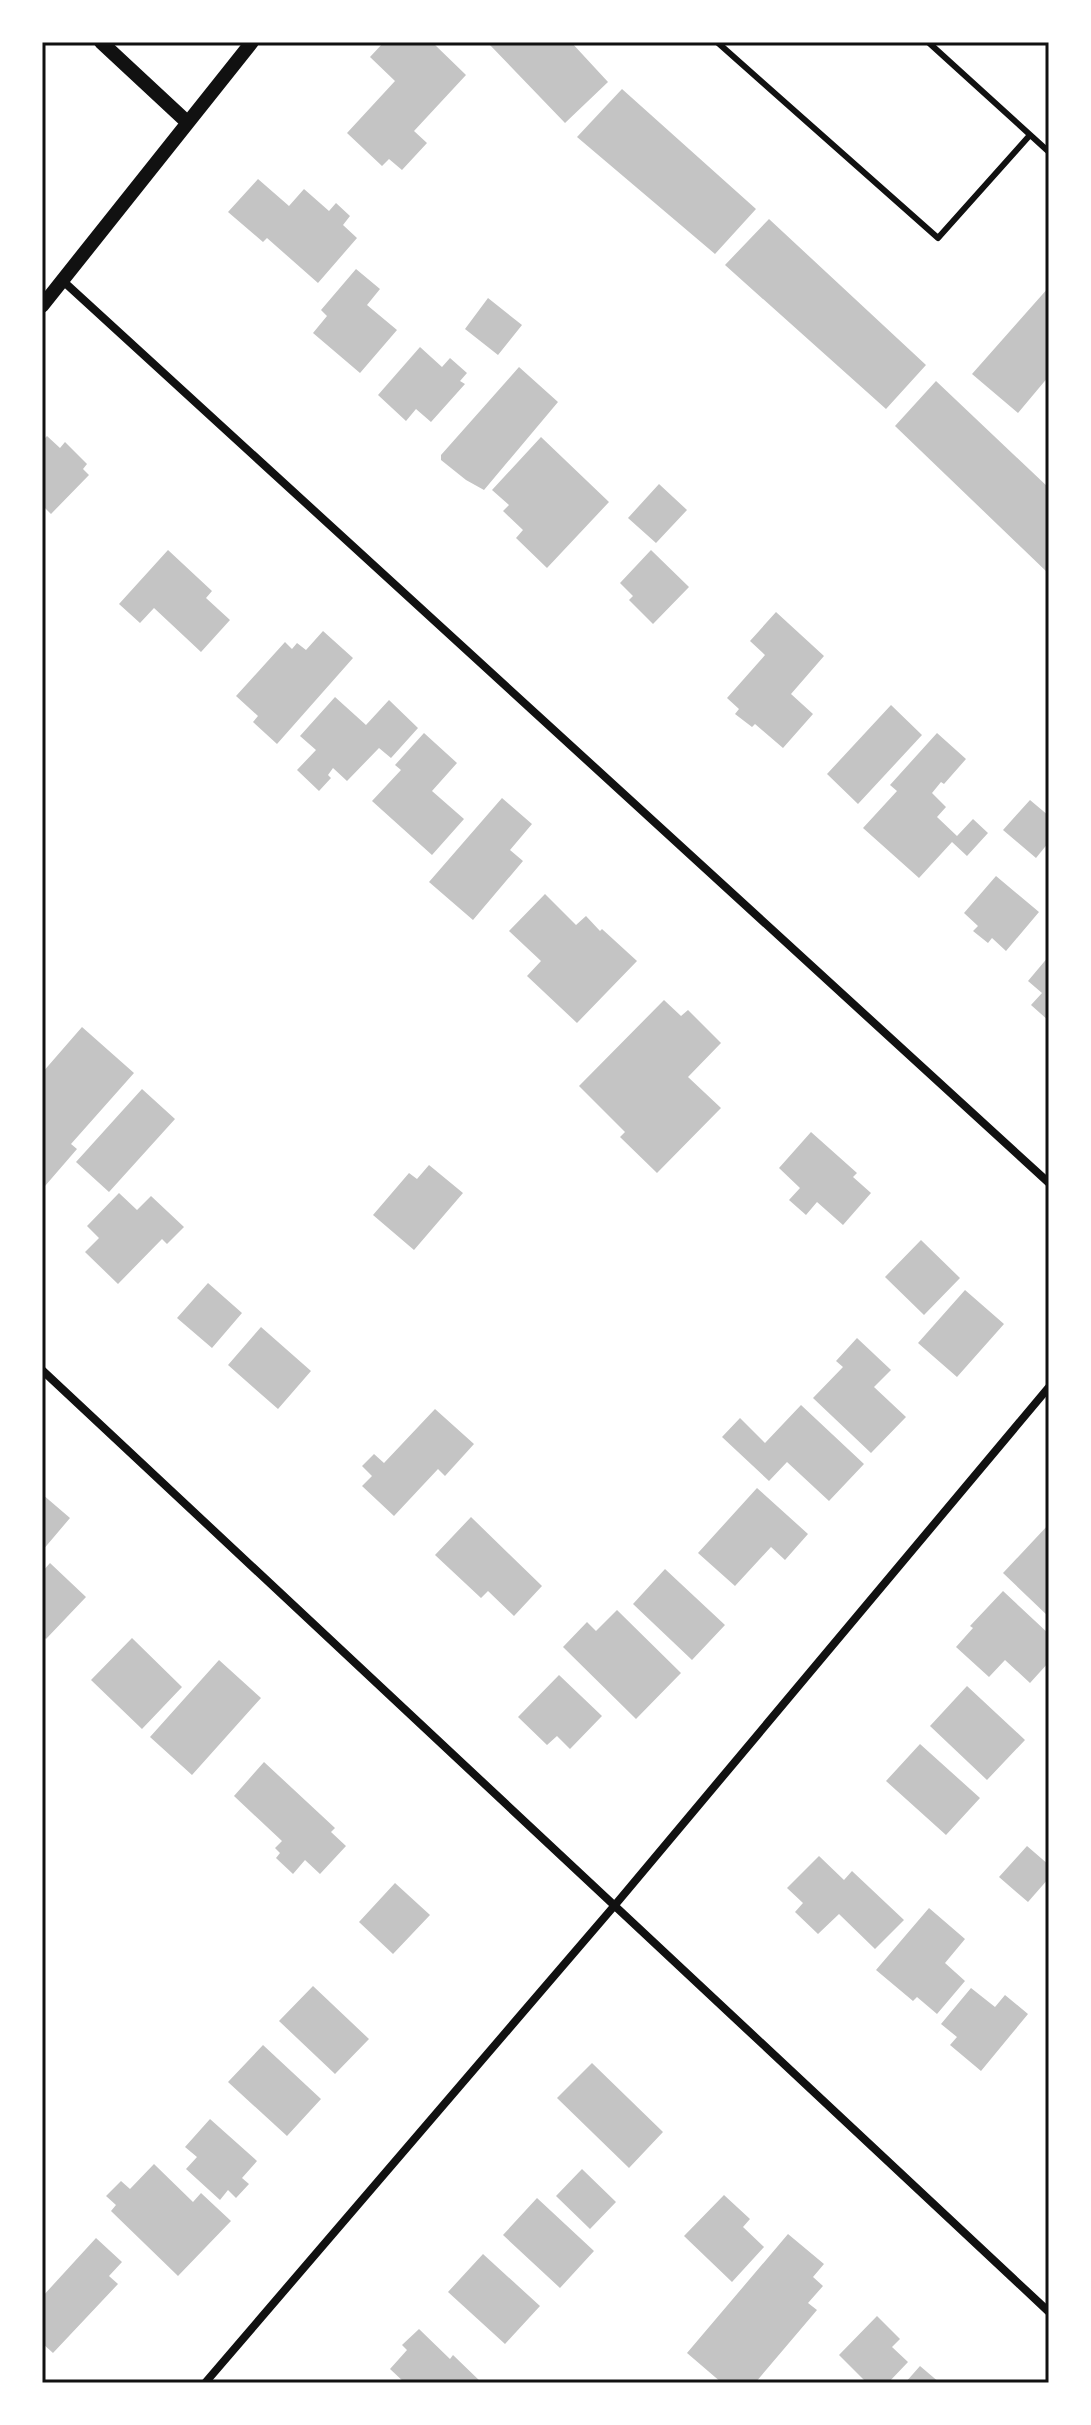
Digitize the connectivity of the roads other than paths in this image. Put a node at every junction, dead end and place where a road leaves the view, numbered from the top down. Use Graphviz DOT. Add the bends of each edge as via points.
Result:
graph roads {
  1 [pos="101,42"];
  2 [pos="252,42"];
  3 [pos="717,42"];
  4 [pos="928,42"];
  5 [pos="187,122"];
  6 [pos="1030,135"];
  7 [pos="1049,152"];
  8 [pos="63,281"];
  9 [pos="42,306"];
  10 [pos="1049,1183"];
  11 [pos="42,1370"];
  12 [pos="1049,1387"];
  13 [pos="615,1905"];
  14 [pos="1049,2312"];
  15 [pos="205,2383"];
  1 -- 5 [label="street"];
  2 -- 5 [label="street"];
  3 -- 6 [label="lane" via="938,238"];
  4 -- 6 [label="lane"];
  5 -- 8 [label="street"];
  6 -- 7 [label="lane"];
  8 -- 9 [label="street"];
  8 -- 10 [label="street"];
  11 -- 13 [label="street"];
  12 -- 13 [label="street"];
  13 -- 14 [label="street"];
  13 -- 15 [label="street"];
}
